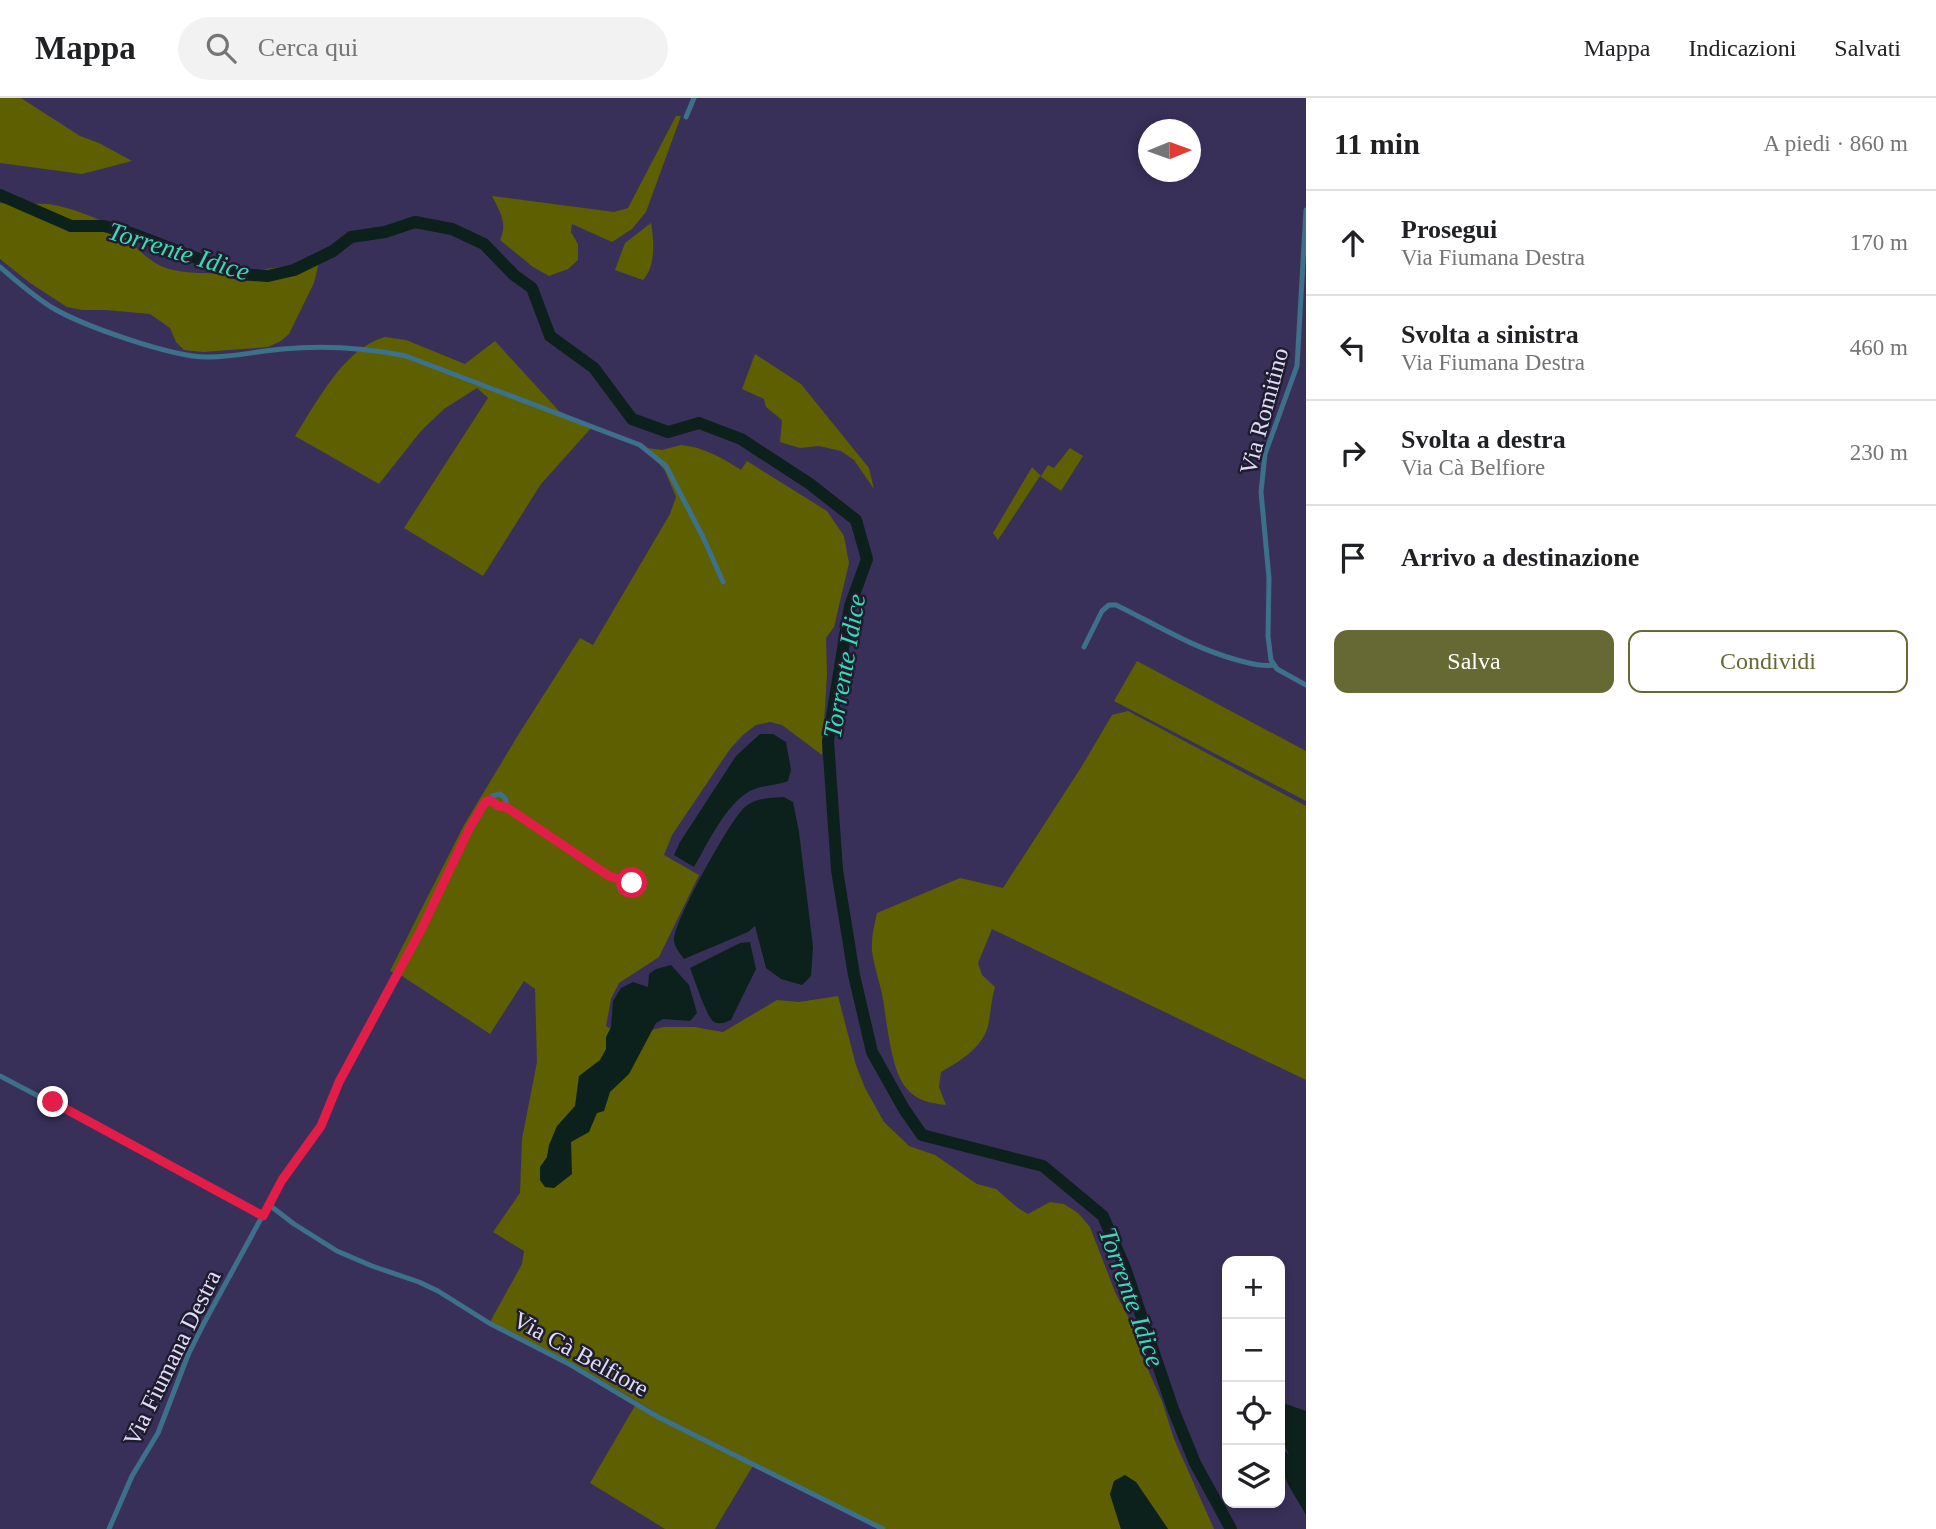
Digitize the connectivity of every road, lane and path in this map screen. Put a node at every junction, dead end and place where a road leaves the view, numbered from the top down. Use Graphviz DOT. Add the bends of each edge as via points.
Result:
graph roads {
  1 [pos="695,98"];
  2 [pos="686,117"];
  3 [pos="1306,210"];
  4 [pos="0,267"];
  5 [pos="723,582"];
  6 [pos="1084,647"];
  7 [pos="1274,665"];
  8 [pos="1306,685"];
  9 [pos="490,800"];
  10 [pos="506,807"];
  11 [pos="644,888"];
  12 [pos="0,1076"];
  13 [pos="268,1204"];
  14 [pos="263,1216"];
  15 [pos="109,1529"];
  16 [pos="883,1529"];
  1 -- 2 [label="street"];
  3 -- 7 [label="street, Via Romitino" via="1297,366 1262,471 1268,636"];
  4 -- 5 [label="street" via="35,296 75,319 181,354 207,357 333,347 377,350 406,356 640,445 666,466"];
  6 -- 7 [label="street" via="1109,605 1212,653"];
  7 -- 8 [label="street"];
  9 -- 10 [label="street"];
  9 -- 10 [label="street" via="499,794 507,801"];
  9 -- 13 [label="street, Via Fiumana Destra" via="469,829 339,1082 321,1126"];
  10 -- 11 [label="street" via="609,876"];
  12 -- 14 [label="street"];
  13 -- 14 [label="street, Via Fiumana Destra"];
  13 -- 16 [label="street, Via Cà Belfiore" via="337,1251 438,1291 657,1417"];
  14 -- 15 [label="street, Via Fiumana Destra" via="188,1355 158,1433 132,1476"];
}
